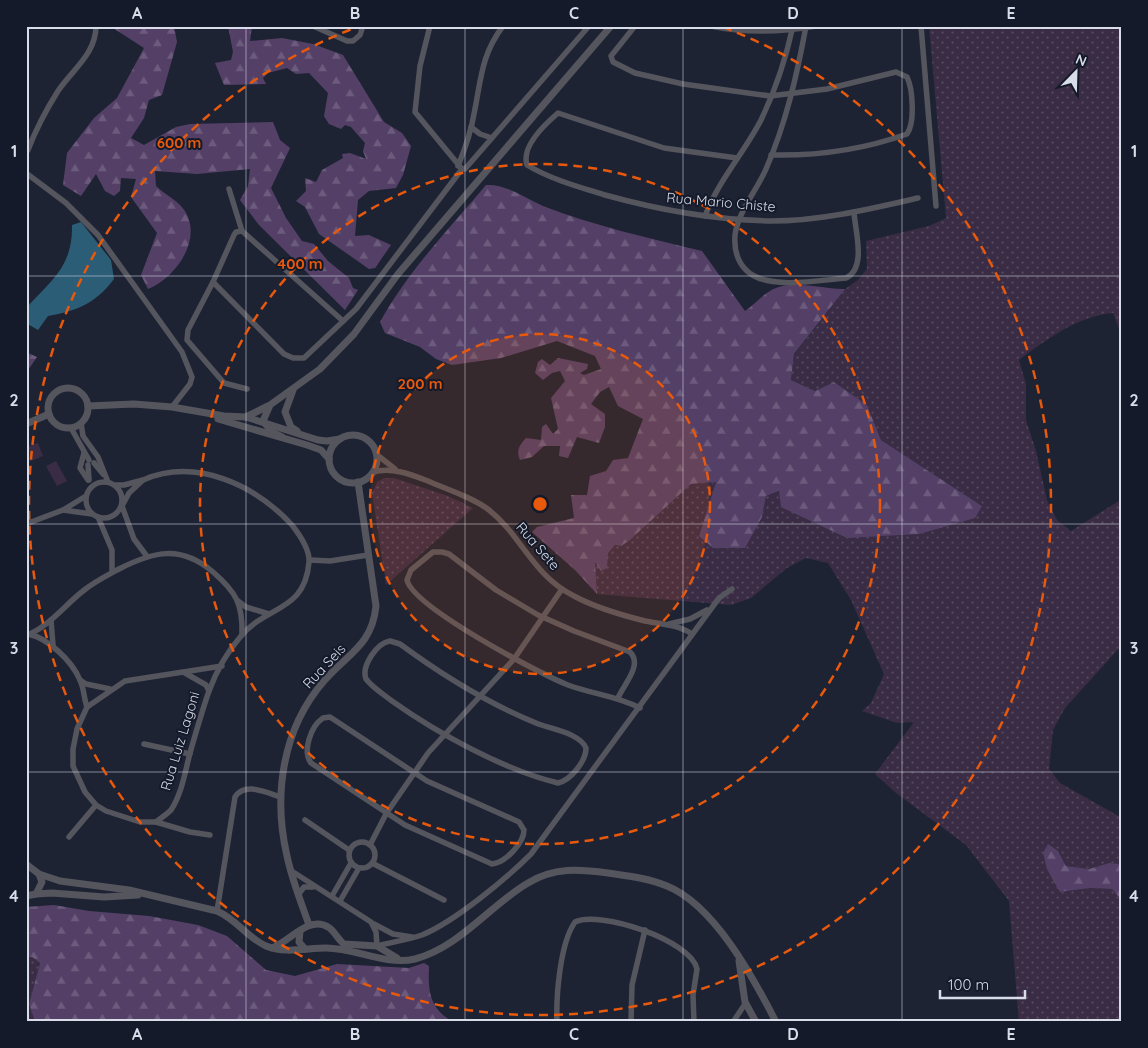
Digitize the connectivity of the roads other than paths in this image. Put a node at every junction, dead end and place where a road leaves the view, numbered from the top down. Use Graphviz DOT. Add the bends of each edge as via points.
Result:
graph roads {
  1 [pos="96,26"];
  2 [pos="313,26"];
  3 [pos="363,26"];
  4 [pos="430,26"];
  5 [pos="503,26"];
  6 [pos="589,26"];
  7 [pos="611,26"];
  8 [pos="635,26"];
  9 [pos="710,26"];
  10 [pos="816,26"];
  11 [pos="921,26"];
  12 [pos="806,27"];
  13 [pos="793,28"];
  14 [pos="792,94"];
  15 [pos="770,96"];
  16 [pos="472,127"];
  17 [pos="492,138"];
  18 [pos="28,150"];
  19 [pos="771,154"];
  20 [pos="737,158"];
  21 [pos="460,168"];
  22 [pos="26,173"];
  23 [pos="229,188"];
  24 [pos="918,198"];
  25 [pos="936,206"];
  26 [pos="854,212"];
  27 [pos="705,216"];
  28 [pos="740,219"];
  29 [pos="239,232"];
  30 [pos="213,282"];
  31 [pos="343,321"];
  32 [pos="294,388"];
  33 [pos="247,389"];
  34 [pos="270,405"];
  35 [pos="88,406"];
  36 [pos="172,407"];
  37 [pos="196,412"];
  38 [pos="49,414"];
  39 [pos="246,417"];
  40 [pos="263,421"];
  41 [pos="81,423"];
  42 [pos="26,424"];
  43 [pos="71,428"];
  44 [pos="304,435"];
  45 [pos="282,438"];
  46 [pos="340,439"];
  47 [pos="90,448"];
  48 [pos="84,453"];
  49 [pos="376,454"];
  50 [pos="329,458"];
  51 [pos="92,462"];
  52 [pos="399,471"];
  53 [pos="373,472"];
  54 [pos="104,474"];
  55 [pos="88,480"];
  56 [pos="142,480"];
  57 [pos="108,482"];
  58 [pos="358,482"];
  59 [pos="116,485"];
  60 [pos="91,487"];
  61 [pos="86,496"];
  62 [pos="122,506"];
  63 [pos="63,510"];
  64 [pos="95,515"];
  65 [pos="26,524"];
  66 [pos="146,555"];
  67 [pos="368,555"];
  68 [pos="310,560"];
  69 [pos="112,572"];
  70 [pos="562,589"];
  71 [pos="732,589"];
  72 [pos="238,602"];
  73 [pos="713,606"];
  74 [pos="269,614"];
  75 [pos="544,617"];
  76 [pos="51,620"];
  77 [pos="664,625"];
  78 [pos="28,634"];
  79 [pos="692,634"];
  80 [pos="242,635"];
  81 [pos="53,644"];
  82 [pos="514,659"];
  83 [pos="222,666"];
  84 [pos="186,673"];
  85 [pos="80,680"];
  86 [pos="110,689"];
  87 [pos="209,691"];
  88 [pos="481,696"];
  89 [pos="618,698"];
  90 [pos="87,707"];
  91 [pos="640,708"];
  92 [pos="444,734"];
  93 [pos="144,744"];
  94 [pos="190,754"];
  95 [pos="414,772"];
  96 [pos="281,797"];
  97 [pos="96,805"];
  98 [pos="386,814"];
  99 [pos="305,820"];
  100 [pos="156,822"];
  101 [pos="210,835"];
  102 [pos="69,837"];
  103 [pos="370,845"];
  104 [pos="350,850"];
  105 [pos="351,863"];
  106 [pos="372,863"];
  107 [pos="26,864"];
  108 [pos="360,868"];
  109 [pos="290,870"];
  110 [pos="39,874"];
  111 [pos="317,888"];
  112 [pos="36,894"];
  113 [pos="298,895"];
  114 [pos="26,896"];
  115 [pos="332,896"];
  116 [pos="155,897"];
  117 [pos="444,900"];
  118 [pos="340,901"];
  119 [pos="217,911"];
  120 [pos="371,922"];
  121 [pos="309,925"];
  122 [pos="645,930"];
  123 [pos="300,931"];
  124 [pos="336,937"];
  125 [pos="414,937"];
  126 [pos="377,946"];
  127 [pos="271,948"];
  128 [pos="334,948"];
  129 [pos="305,949"];
  130 [pos="365,954"];
  131 [pos="738,959"];
  132 [pos="402,960"];
  133 [pos="759,988"];
  134 [pos="742,990"];
  135 [pos="745,1004"];
  136 [pos="774,1020"];
  137 [pos="557,1022"];
  138 [pos="631,1022"];
  139 [pos="694,1022"];
  140 [pos="733,1022"];
  141 [pos="756,1022"];
  1 -- 18 [label="street" via="89,52 50,105"];
  2 -- 3 [label="street" via="353,41"];
  4 -- 21 [label="street" via="420,66 415,112"];
  5 -- 16 [label="street" via="483,63"];
  6 -- 17 [label="street"];
  7 -- 32 [label="street" via="398,274 354,334 320,369"];
  8 -- 15 [label="street" via="611,56 621,68 683,84"];
  9 -- 13 [label="street" via="728,30"];
  10 -- 12 [label="street"];
  11 -- 25 [label="street"];
  12 -- 13 [label="street"];
  12 -- 14 [label="street"];
  13 -- 15 [label="street"];
  14 -- 15 [label="street"];
  14 -- 19 [label="street"];
  14 -- 19 [label="street" via="902,73 909,80 912,127 907,134 862,146 821,153"];
  15 -- 20 [label="street"];
  16 -- 17 [label="street"];
  16 -- 21 [label="street"];
  17 -- 21 [label="street" via="465,169"];
  19 -- 28 [label="street"];
  20 -- 27 [label="street" via="712,198"];
  20 -- 27 [label="street, Rua Mario Chiste" via="664,148 558,113 527,148 524,158 527,165 584,188 672,212"];
  21 -- 31 [label="street" via="356,309"];
  22 -- 36 [label="street" via="66,203 98,234 182,352 192,377"];
  23 -- 29 [label="street" via="238,223 234,227"];
  24 -- 26 [label="street, Rua Mario Chiste"];
  26 -- 28 [label="street, Rua Mario Chiste" via="772,221"];
  26 -- 28 [label="street" via="858,265 853,273 846,278 790,282 766,281 747,271 736,253 735,234"];
  27 -- 28 [label="street, Rua Mario Chiste"];
  29 -- 30 [label="street"];
  29 -- 31 [label="street"];
  30 -- 31 [label="street" via="284,354 293,358 304,358"];
  30 -- 33 [label="street" via="188,330 187,340 224,383"];
  32 -- 34 [label="street"];
  32 -- 44 [label="street" via="285,416 292,428"];
  34 -- 39 [label="street"];
  34 -- 40 [label="street"];
  35 -- 36 [label="street" via="134,404"];
  35 -- 38 [label="street" via="79,392 65,388 53,395"];
  35 -- 41 [label="street"];
  36 -- 37 [label="street"];
  37 -- 39 [label="street"];
  37 -- 45 [label="street"];
  38 -- 42 [label="street"];
  38 -- 43 [label="street" via="58,425"];
  39 -- 40 [label="street"];
  40 -- 44 [label="street"];
  40 -- 45 [label="street"];
  41 -- 43 [label="street"];
  41 -- 47 [label="street" via="83,436"];
  43 -- 48 [label="street"];
  44 -- 46 [label="street" via="327,441"];
  45 -- 50 [label="street" via="321,450"];
  46 -- 49 [label="street" via="362,437 370,442"];
  46 -- 50 [label="street"];
  47 -- 51 [label="street"];
  47 -- 54 [label="street" via="98,457"];
  48 -- 51 [label="street"];
  48 -- 55 [label="street" via="80,468"];
  49 -- 52 [label="street, Rua Sete"];
  49 -- 53 [label="street"];
  50 -- 58 [label="street" via="336,475"];
  51 -- 54 [label="street"];
  51 -- 55 [label="street"];
  52 -- 53 [label="street, Rua Sete"];
  52 -- 70 [label="street, Rua Sete" via="453,491 490,511 541,573"];
  53 -- 58 [label="street"];
  54 -- 57 [label="street"];
  55 -- 60 [label="street"];
  56 -- 59 [label="street"];
  56 -- 62 [label="street"];
  56 -- 68 [label="street" via="168,472 192,472 231,482 256,494 286,520 297,532"];
  57 -- 59 [label="street"];
  57 -- 60 [label="street" via="98,482"];
  58 -- 67 [label="street, Rua Seis"];
  59 -- 62 [label="street" via="122,495"];
  60 -- 61 [label="street"];
  61 -- 63 [label="street"];
  61 -- 64 [label="street" via="86,503"];
  62 -- 64 [label="street" via="109,517"];
  62 -- 66 [label="street" via="134,539"];
  63 -- 64 [label="street"];
  63 -- 65 [label="street"];
  64 -- 69 [label="street" via="108,536"];
  66 -- 69 [label="street"];
  66 -- 72 [label="street" via="173,553 192,558 219,578"];
  67 -- 68 [label="street" via="330,561"];
  67 -- 96 [label="street, Rua Seis" via="376,606 372,627 361,647 324,681 301,714 286,759"];
  68 -- 74 [label="street" via="293,602"];
  69 -- 76 [label="street" via="84,590"];
  70 -- 75 [label="street"];
  70 -- 77 [label="street, Rua Sete" via="614,612"];
  71 -- 73 [label="street"];
  72 -- 74 [label="street"];
  72 -- 80 [label="street" via="242,611"];
  73 -- 77 [label="street" via="690,619"];
  73 -- 79 [label="street"];
  74 -- 80 [label="street"];
  75 -- 82 [label="street"];
  75 -- 82 [label="street" via="496,590 446,553 433,552 409,572 407,580 411,589 462,628"];
  75 -- 89 [label="street" via="633,655 636,665"];
  76 -- 78 [label="street"];
  76 -- 81 [label="street"];
  77 -- 79 [label="street, Rua Sete"];
  78 -- 81 [label="street"];
  79 -- 91 [label="street"];
  80 -- 83 [label="street"];
  81 -- 85 [label="street"];
  82 -- 88 [label="street"];
  82 -- 89 [label="street" via="568,685 606,698"];
  83 -- 84 [label="street, Rua Luiz Lagoni"];
  83 -- 87 [label="street"];
  84 -- 86 [label="street, Rua Luiz Lagoni" via="134,679"];
  84 -- 87 [label="street, Rua Luiz Lagoni" via="206,685"];
  85 -- 86 [label="street"];
  85 -- 90 [label="street"];
  86 -- 90 [label="street, Rua Luiz Lagoni"];
  87 -- 94 [label="street, Rua Luiz Lagoni"];
  88 -- 92 [label="street"];
  88 -- 92 [label="street" via="396,642 382,644 365,667 366,679"];
  88 -- 92 [label="street" via="583,742 585,755 567,780 558,783 537,776"];
  89 -- 91 [label="street"];
  90 -- 97 [label="street, Rua Luiz Lagoni" via="74,738 73,766 84,792"];
  91 -- 125 [label="street" via="531,854 509,875 446,922"];
  92 -- 95 [label="street"];
  93 -- 94 [label="street"];
  94 -- 100 [label="street, Rua Luiz Lagoni" via="186,774 170,811"];
  95 -- 98 [label="street"];
  95 -- 98 [label="street" via="334,718 323,718 314,727 306,750 309,761"];
  95 -- 98 [label="street" via="519,822 524,830 523,839 504,859 492,864 422,834"];
  96 -- 109 [label="street, Rua Seis" via="283,835"];
  96 -- 119 [label="street" via="247,788 235,797"];
  97 -- 100 [label="street, Rua Luiz Lagoni" via="123,818"];
  97 -- 102 [label="street"];
  98 -- 103 [label="street"];
  99 -- 104 [label="street"];
  100 -- 101 [label="street, Rua Luiz Lagoni"];
  103 -- 104 [label="street" via="357,843"];
  103 -- 106 [label="street" via="375,854"];
  104 -- 105 [label="street"];
  105 -- 108 [label="street"];
  105 -- 115 [label="street"];
  106 -- 108 [label="street"];
  106 -- 117 [label="street"];
  107 -- 110 [label="street"];
  108 -- 118 [label="street"];
  109 -- 111 [label="street"];
  109 -- 113 [label="street, Rua Seis"];
  110 -- 112 [label="street" via="42,882"];
  110 -- 116 [label="street" via="60,881 111,887"];
  111 -- 113 [label="street" via="307,886"];
  111 -- 115 [label="street"];
  112 -- 114 [label="street"];
  112 -- 116 [label="street"];
  113 -- 121 [label="street, Rua Seis"];
  115 -- 118 [label="street"];
  116 -- 119 [label="street"];
  118 -- 120 [label="street"];
  119 -- 127 [label="street"];
  120 -- 125 [label="street" via="393,934"];
  120 -- 126 [label="street"];
  121 -- 123 [label="street"];
  121 -- 124 [label="street" via="325,925"];
  122 -- 137 [label="street" via="595,921 575,922 569,932 561,968"];
  122 -- 138 [label="street" via="633,978"];
  122 -- 139 [label="street" via="678,947 696,966"];
  123 -- 127 [label="street"];
  123 -- 129 [label="street" via="299,942"];
  124 -- 126 [label="street" via="350,946"];
  124 -- 128 [label="street"];
  125 -- 126 [label="street"];
  126 -- 130 [label="street"];
  126 -- 132 [label="street"];
  127 -- 129 [label="street"];
  128 -- 129 [label="street"];
  128 -- 130 [label="street"];
  130 -- 132 [label="street"];
  131 -- 132 [label="street" via="707,914 676,890 653,880 571,869 540,876 454,939 424,956"];
  131 -- 133 [label="street"];
  131 -- 134 [label="street"];
  133 -- 134 [label="street" via="752,985"];
  133 -- 136 [label="street"];
  134 -- 135 [label="street"];
  135 -- 140 [label="street"];
  135 -- 141 [label="street"];
}
